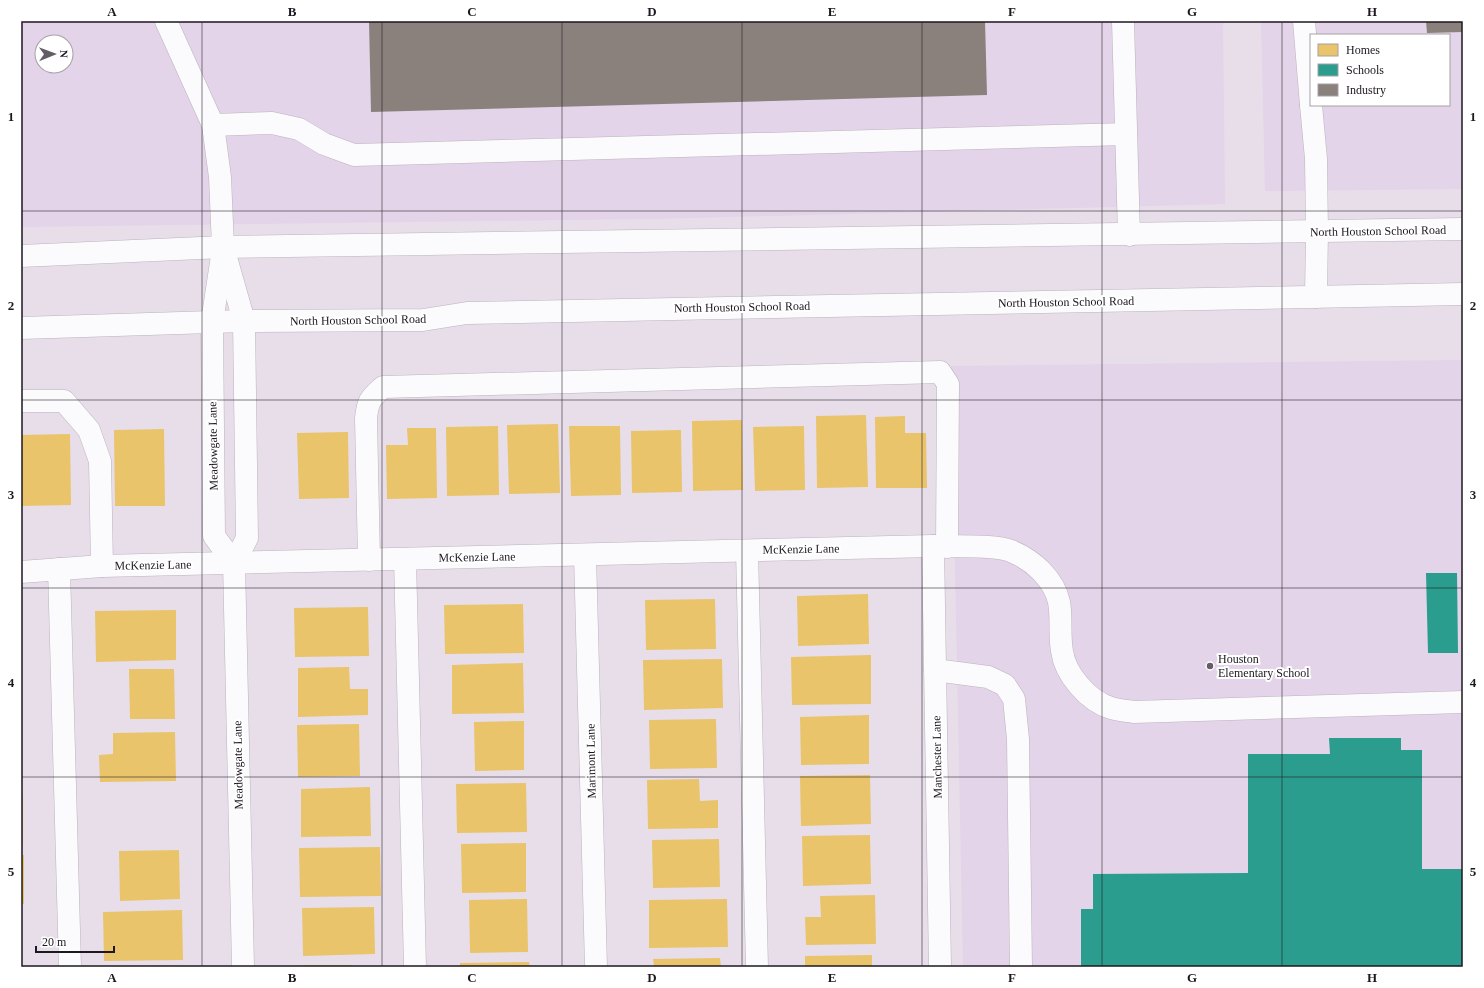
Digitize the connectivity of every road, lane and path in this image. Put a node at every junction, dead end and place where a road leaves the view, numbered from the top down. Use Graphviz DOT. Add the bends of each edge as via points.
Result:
graph roads {
  1 [pos="166,21"];
  2 [pos="1123,21"];
  3 [pos="1304,21"];
  4 [pos="1310,93"];
  5 [pos="1311,106"];
  6 [pos="213,125"];
  7 [pos="1126,134"];
  8 [pos="1463,229"];
  9 [pos="1317,232"];
  10 [pos="1129,235"];
  11 [pos="223,247"];
  12 [pos="21,256"];
  13 [pos="1463,294"];
  14 [pos="1316,297"];
  15 [pos="244,321"];
  16 [pos="212,322"];
  17 [pos="21,328"];
  18 [pos="21,401"];
  19 [pos="940,547"];
  20 [pos="747,551"];
  21 [pos="586,555"];
  22 [pos="405,559"];
  23 [pos="369,560"];
  24 [pos="234,563"];
  25 [pos="102,566"];
  26 [pos="59,569"];
  27 [pos="21,572"];
  28 [pos="935,670"];
  29 [pos="1463,702"];
  30 [pos="70,967"];
  31 [pos="243,967"];
  32 [pos="415,967"];
  33 [pos="596,967"];
  34 [pos="757,967"];
  35 [pos="940,967"];
  36 [pos="1021,967"];
  1 -- 6 [label="main road"];
  2 -- 7 [label="main road"];
  3 -- 4 [label="main road"];
  5 -- 9 [label="main road" via="1316,159"];
  6 -- 7 [label="main road" via="272,123 299,129 324,144 354,155"];
  6 -- 11 [label="main road" via="220,176"];
  7 -- 10 [label="main road"];
  8 -- 9 [label="main road, North Houston School Road"];
  9 -- 10 [label="main road, North Houston School Road"];
  9 -- 14 [label="main road"];
  10 -- 11 [label="main road, North Houston School Road"];
  11 -- 12 [label="main road, North Houston School Road"];
  11 -- 15 [label="main road, Meadowgate Lane"];
  11 -- 16 [label="main road, Meadowgate Lane"];
  13 -- 14 [label="main road, North Houston School Road"];
  14 -- 15 [label="main road, North Houston School Road" via="467,312 423,320"];
  15 -- 16 [label="main road, North Houston School Road"];
  15 -- 24 [label="main road, Meadowgate Lane" via="247,538"];
  16 -- 17 [label="main road, North Houston School Road"];
  16 -- 24 [label="main road, Meadowgate Lane" via="214,536"];
  18 -- 25 [label="main road" via="64,401 89,430 100,461"];
  19 -- 20 [label="main road, McKenzie Lane"];
  19 -- 23 [label="main road, Manchester Lane" via="948,384 940,372 383,386 368,404 366,418"];
  19 -- 28 [label="main road, Manchester Lane"];
  19 -- 29 [label="main road, McKenzie Lane" via="1010,550 1032,562 1049,579 1059,602 1062,652 1071,676 1087,695 1110,708 1134,712"];
  20 -- 21 [label="main road, McKenzie Lane"];
  20 -- 34 [label="main road"];
  21 -- 22 [label="main road, McKenzie Lane"];
  21 -- 33 [label="main road, Marimont Lane"];
  22 -- 23 [label="main road, McKenzie Lane"];
  22 -- 32 [label="main road"];
  23 -- 24 [label="main road, McKenzie Lane"];
  24 -- 25 [label="main road, McKenzie Lane"];
  24 -- 31 [label="main road, Meadowgate Lane"];
  25 -- 26 [label="main road, McKenzie Lane"];
  26 -- 27 [label="main road, McKenzie Lane"];
  26 -- 30 [label="main road"];
  28 -- 35 [label="main road, Manchester Lane"];
  28 -- 36 [label="main road" via="988,676 1005,685 1014,699 1018,739"];
}
